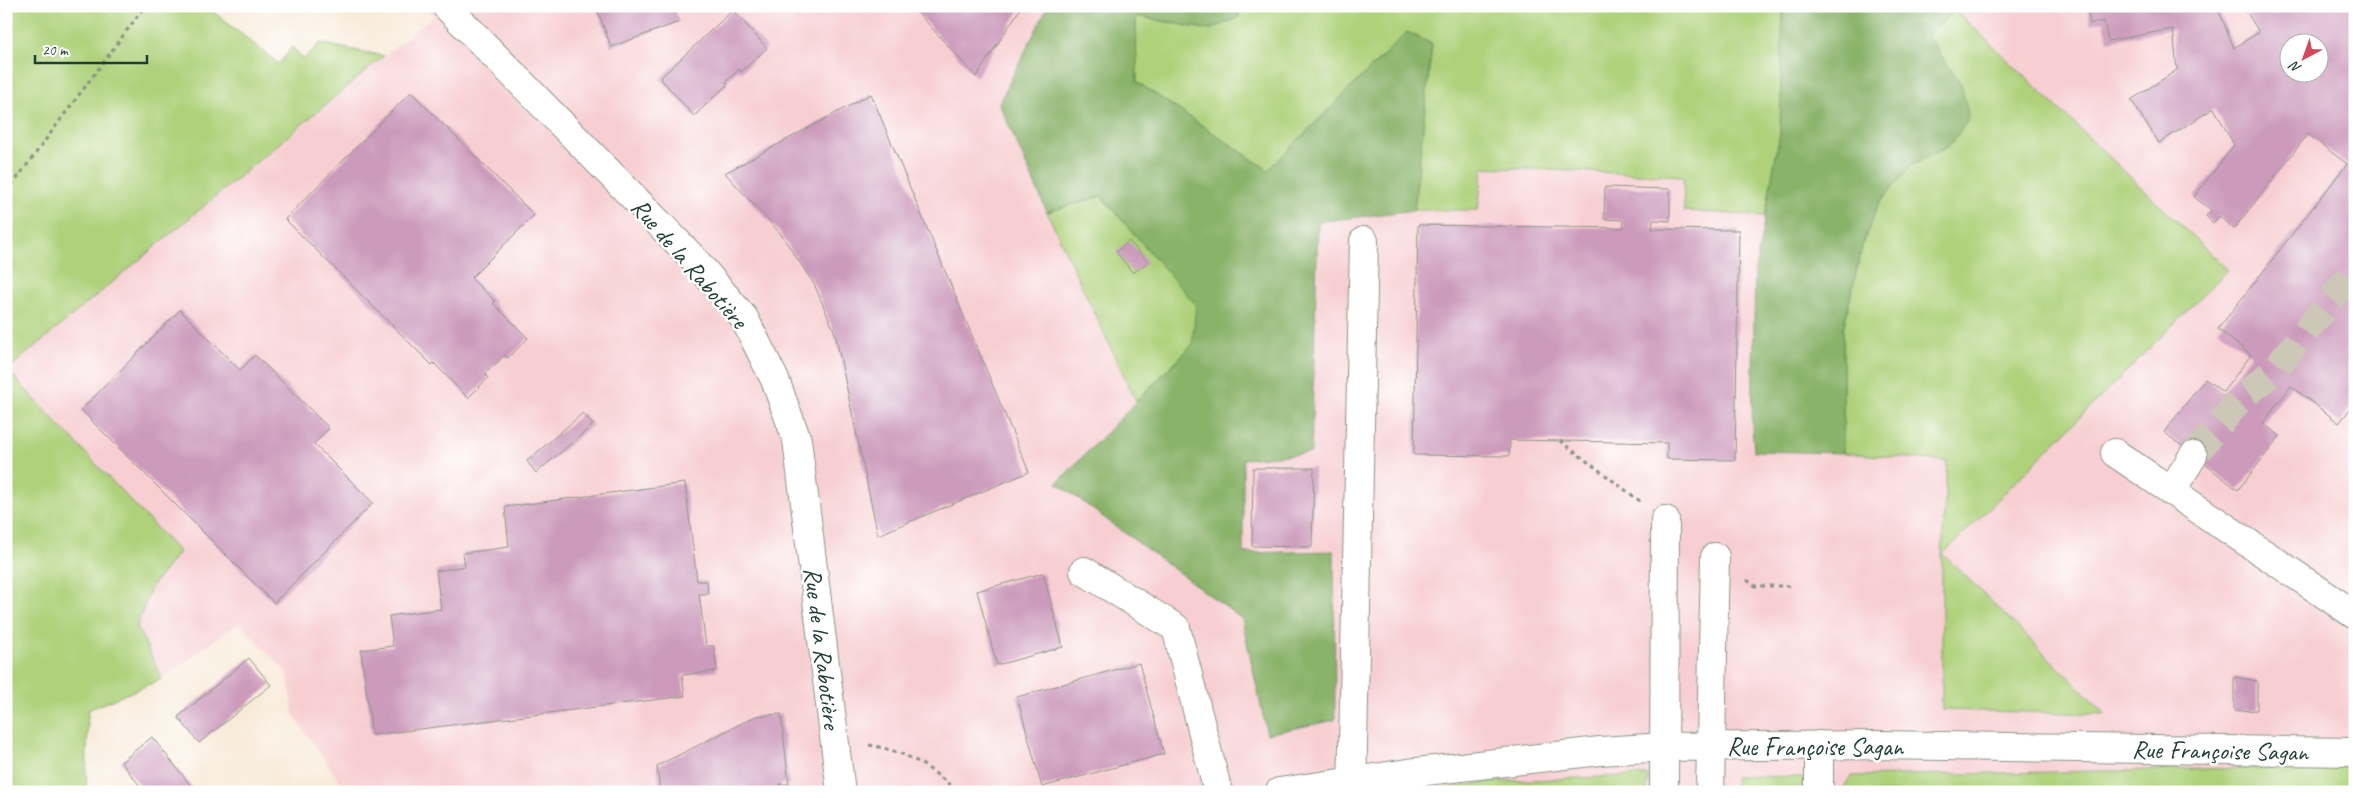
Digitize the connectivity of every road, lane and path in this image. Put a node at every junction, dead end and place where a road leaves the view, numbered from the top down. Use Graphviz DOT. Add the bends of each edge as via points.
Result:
graph roads {
  1 [pos="145,6"];
  2 [pos="446,6"];
  3 [pos="6,209"];
  4 [pos="1364,242"];
  5 [pos="2115,453"];
  6 [pos="2194,456"];
  7 [pos="2171,491"];
  8 [pos="1665,520"];
  9 [pos="1716,557"];
  10 [pos="1084,571"];
  11 [pos="2355,615"];
  12 [pos="1819,745"];
  13 [pos="836,746"];
  14 [pos="1711,746"];
  15 [pos="1665,747"];
  16 [pos="2355,752"];
  17 [pos="1352,787"];
  18 [pos="841,792"];
  19 [pos="958,792"];
  20 [pos="1218,792"];
  21 [pos="1279,792"];
  22 [pos="1664,792"];
  23 [pos="1710,792"];
  24 [pos="1819,792"];
  1 -- 3 [label="path" via="12,184"];
  2 -- 13 [label="street, Rue de la Rabotière" via="693,258 744,318 775,380 797,440"];
  4 -- 17 [label="street"];
  5 -- 7 [label="street"];
  6 -- 7 [label="street"];
  7 -- 11 [label="street"];
  8 -- 15 [label="street"];
  9 -- 14 [label="street"];
  10 -- 20 [label="street" via="1176,628"];
  12 -- 14 [label="street, Rue Françoise Sagan"];
  12 -- 16 [label="street, Rue Françoise Sagan"];
  12 -- 24 [label="street"];
  13 -- 18 [label="street, Rue de la Rabotière"];
  13 -- 19 [label="path" via="864,744 893,749 915,759"];
  14 -- 15 [label="street, Rue Françoise Sagan"];
  14 -- 23 [label="street"];
  15 -- 17 [label="street, Rue Françoise Sagan" via="1408,772"];
  15 -- 22 [label="street"];
  17 -- 21 [label="street, Rue Françoise Sagan"];
}
